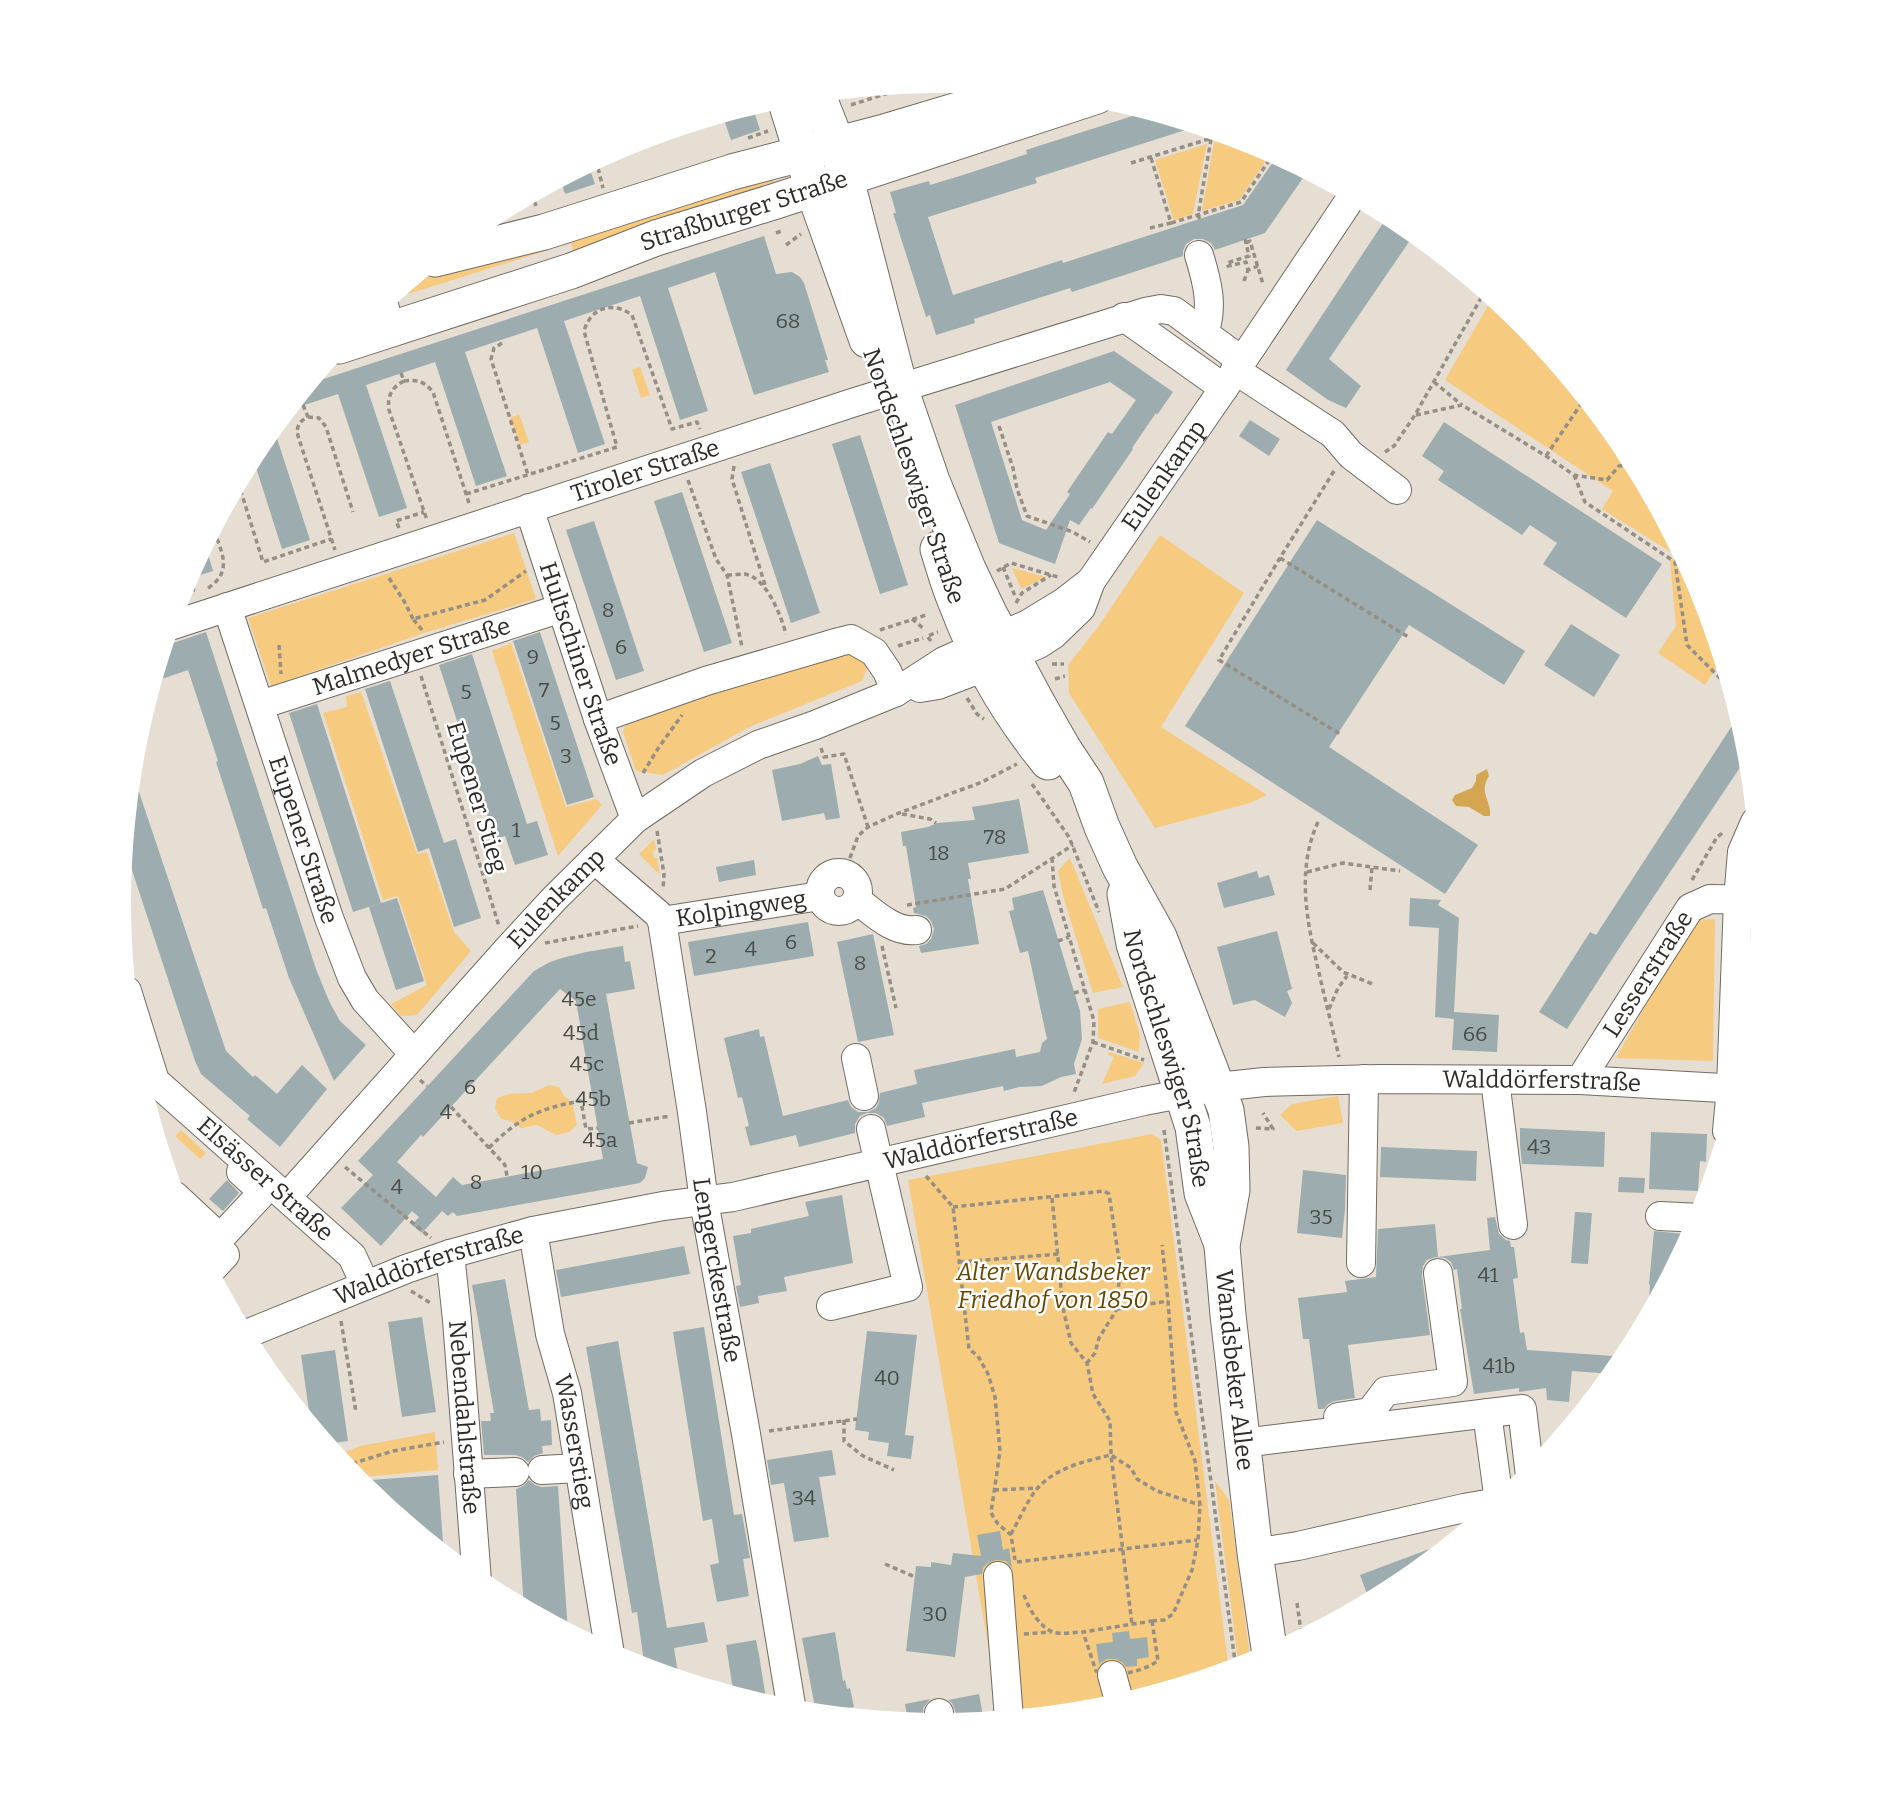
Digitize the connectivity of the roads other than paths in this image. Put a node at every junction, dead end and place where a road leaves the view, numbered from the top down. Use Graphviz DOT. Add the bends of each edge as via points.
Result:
graph roads {
  1 [pos="1006,95"];
  2 [pos="821,102"];
  3 [pos="1073,104"];
  4 [pos="787,107"];
  5 [pos="837,144"];
  6 [pos="802,153"];
  7 [pos="847,177"];
  8 [pos="813,189"];
  9 [pos="1348,202"];
  10 [pos="457,254"];
  11 [pos="1199,255"];
  12 [pos="387,316"];
  13 [pos="1124,317"];
  14 [pos="1204,333"];
  15 [pos="1234,373"];
  16 [pos="893,390"];
  17 [pos="1396,490"];
  18 [pos="529,508"];
  19 [pos="227,607"];
  20 [pos="562,608"];
  21 [pos="182,622"];
  22 [pos="994,652"];
  23 [pos="896,692"];
  24 [pos="273,701"];
  25 [pos="598,719"];
  26 [pos="638,808"];
  27 [pos="1749,837"];
  28 [pos="594,859"];
  29 [pos="1120,867"];
  30 [pos="820,896"];
  31 [pos="857,900"];
  32 [pos="1751,900"];
  33 [pos="662,922"];
  34 [pos="917,930"];
  35 [pos="1739,1042"];
  36 [pos="414,1054"];
  37 [pos="856,1058"];
  38 [pos="1354,1079"];
  39 [pos="1495,1080"];
  40 [pos="1580,1080"];
  41 [pos="1218,1087"];
  42 [pos="1730,1088"];
  43 [pos="153,1090"];
  44 [pos="1182,1093"];
  45 [pos="864,1097"];
  46 [pos="155,1100"];
  47 [pos="871,1129"];
  48 [pos="878,1164"];
  49 [pos="287,1197"];
  50 [pos="704,1200"];
  51 [pos="192,1212"];
  52 [pos="1660,1216"];
  53 [pos="1688,1217"];
  54 [pos="1513,1226"];
  55 [pos="533,1231"];
  56 [pos="1222,1246"];
  57 [pos="450,1254"];
  58 [pos="1361,1262"];
  59 [pos="1438,1273"];
  60 [pos="376,1280"];
  61 [pos="831,1306"];
  62 [pos="253,1331"];
  63 [pos="1487,1413"];
  64 [pos="1242,1437"];
  65 [pos="1528,1461"];
  66 [pos="579,1468"];
  67 [pos="468,1474"];
  68 [pos="1499,1490"];
  69 [pos="1482,1505"];
  70 [pos="1255,1553"];
  71 [pos="476,1566"];
  72 [pos="1010,1570"];
  73 [pos="608,1641"];
  74 [pos="1268,1644"];
  75 [pos="1112,1675"];
  76 [pos="1117,1694"];
  77 [pos="790,1699"];
  78 [pos="1008,1710"];
  1 -- 5 [label="main road, Straßburger Straße"];
  2 -- 5 [label="main road, Nordschleswiger Straße"];
  3 -- 7 [label="main road, Straßburger Straße"];
  4 -- 6 [label="main road, Nordschleswiger Straße"];
  5 -- 6 [label="main road, Straßburger Straße"];
  5 -- 7 [label="main road, Nordschleswiger Straße"];
  6 -- 8 [label="main road, Nordschleswiger Straße"];
  6 -- 10 [label="main road, Straßburger Straße" via="544,232"];
  7 -- 8 [label="main road, Straßburger Straße"];
  7 -- 16 [label="main road, Nordschleswiger Straße"];
  8 -- 12 [label="main road, Straßburger Straße" via="656,238 571,271"];
  8 -- 16 [label="main road, Nordschleswiger Straße"];
  9 -- 15 [label="street, Eulenkamp"];
  11 -- 14 [label="street" via="1209,301"];
  13 -- 14 [label="street, Tiroler Straße" via="1168,309"];
  13 -- 15 [label="street"];
  13 -- 16 [label="street, Tiroler Straße"];
  14 -- 15 [label="street, Tiroler Straße"];
  15 -- 17 [label="street" via="1333,434 1351,455"];
  15 -- 22 [label="street, Eulenkamp" via="1091,581 1081,608 1039,644"];
  16 -- 18 [label="street, Tiroler Straße"];
  16 -- 22 [label="main road, Nordschleswiger Straße" via="957,605"];
  18 -- 19 [label="street, Tiroler Straße"];
  18 -- 20 [label="street, Hultschiner Straße"];
  19 -- 21 [label="street, Tiroler Straße"];
  19 -- 24 [label="street, Eupener Straße"];
  20 -- 24 [label="street, Malmedyer Straße" via="419,644"];
  20 -- 25 [label="street, Hultschiner Straße"];
  22 -- 23 [label="street, Eulenkamp" via="937,685"];
  22 -- 29 [label="main road, Nordschleswiger Straße" via="1005,701 1102,827"];
  23 -- 25 [label="street" via="874,652 851,639 706,681"];
  23 -- 26 [label="street, Eulenkamp" via="758,745"];
  24 -- 36 [label="street, Eupener Straße" via="329,918 352,978 365,1000"];
  25 -- 26 [label="street, Hultschiner Straße"];
  26 -- 28 [label="street, Eulenkamp"];
  27 -- 32 [label="street" via="1742,852"];
  28 -- 33 [label="street"];
  28 -- 36 [label="street, Eulenkamp"];
  29 -- 41 [label="main road, Nordschleswiger Straße" via="1159,937"];
  29 -- 44 [label="main road, Nordschleswiger Straße" via="1134,943"];
  30 -- 31 [label="street, Kolpingweg" via="826,906 837,911 849,909"];
  30 -- 31 [label="street, Kolpingweg" via="822,883 838,873 850,876 858,887"];
  30 -- 33 [label="street, Kolpingweg"];
  31 -- 34 [label="street" via="890,924"];
  32 -- 35 [label="street"];
  32 -- 40 [label="street, Lesserstraße" via="1710,899 1690,908"];
  33 -- 50 [label="street, Lengerckestraße"];
  36 -- 49 [label="street, Eulenkamp"];
  37 -- 45 [label="street"];
  38 -- 39 [label="street, Walddörferstraße"];
  38 -- 41 [label="street, Walddörferstraße"];
  38 -- 58 [label="street"];
  39 -- 40 [label="street, Walddörferstraße"];
  39 -- 54 [label="street"];
  40 -- 42 [label="street, Walddörferstraße"];
  41 -- 44 [label="street, Walddörferstraße"];
  41 -- 56 [label="main road, Wandsbeker Allee" via="1229,1128 1231,1173"];
  43 -- 49 [label="street, Elsässer Straße"];
  44 -- 48 [label="street, Walddörferstraße"];
  44 -- 56 [label="main road, Nordschleswiger Straße" via="1193,1128 1202,1193"];
  46 -- 51 [label="street" via="263,1192 220,1238"];
  47 -- 48 [label="street"];
  48 -- 50 [label="street, Walddörferstraße"];
  48 -- 61 [label="street" via="908,1287"];
  49 -- 60 [label="street, Elsässer Straße"];
  50 -- 55 [label="street, Walddörferstraße"];
  50 -- 77 [label="street, Lengerckestraße"];
  52 -- 53 [label="street"];
  55 -- 57 [label="street, Walddörferstraße"];
  55 -- 66 [label="street, Wasserstieg"];
  56 -- 64 [label="main road, Wandsbeker Allee"];
  57 -- 60 [label="street, Walddörferstraße"];
  57 -- 67 [label="street, Nebendahlstraße"];
  59 -- 64 [label="street" via="1452,1382 1386,1391 1370,1412"];
  60 -- 62 [label="street, Walddörferstraße"];
  63 -- 64 [label="street"];
  63 -- 65 [label="street" via="1522,1409"];
  63 -- 68 [label="street"];
  64 -- 70 [label="main road, Wandsbeker Allee"];
  66 -- 67 [label="street"];
  66 -- 73 [label="street, Wasserstieg"];
  67 -- 71 [label="street, Nebendahlstraße"];
  69 -- 70 [label="street"];
  70 -- 74 [label="main road, Wandsbeker Allee"];
  72 -- 78 [label="street" via="1004,1668"];
  75 -- 76 [label="street"];
}
